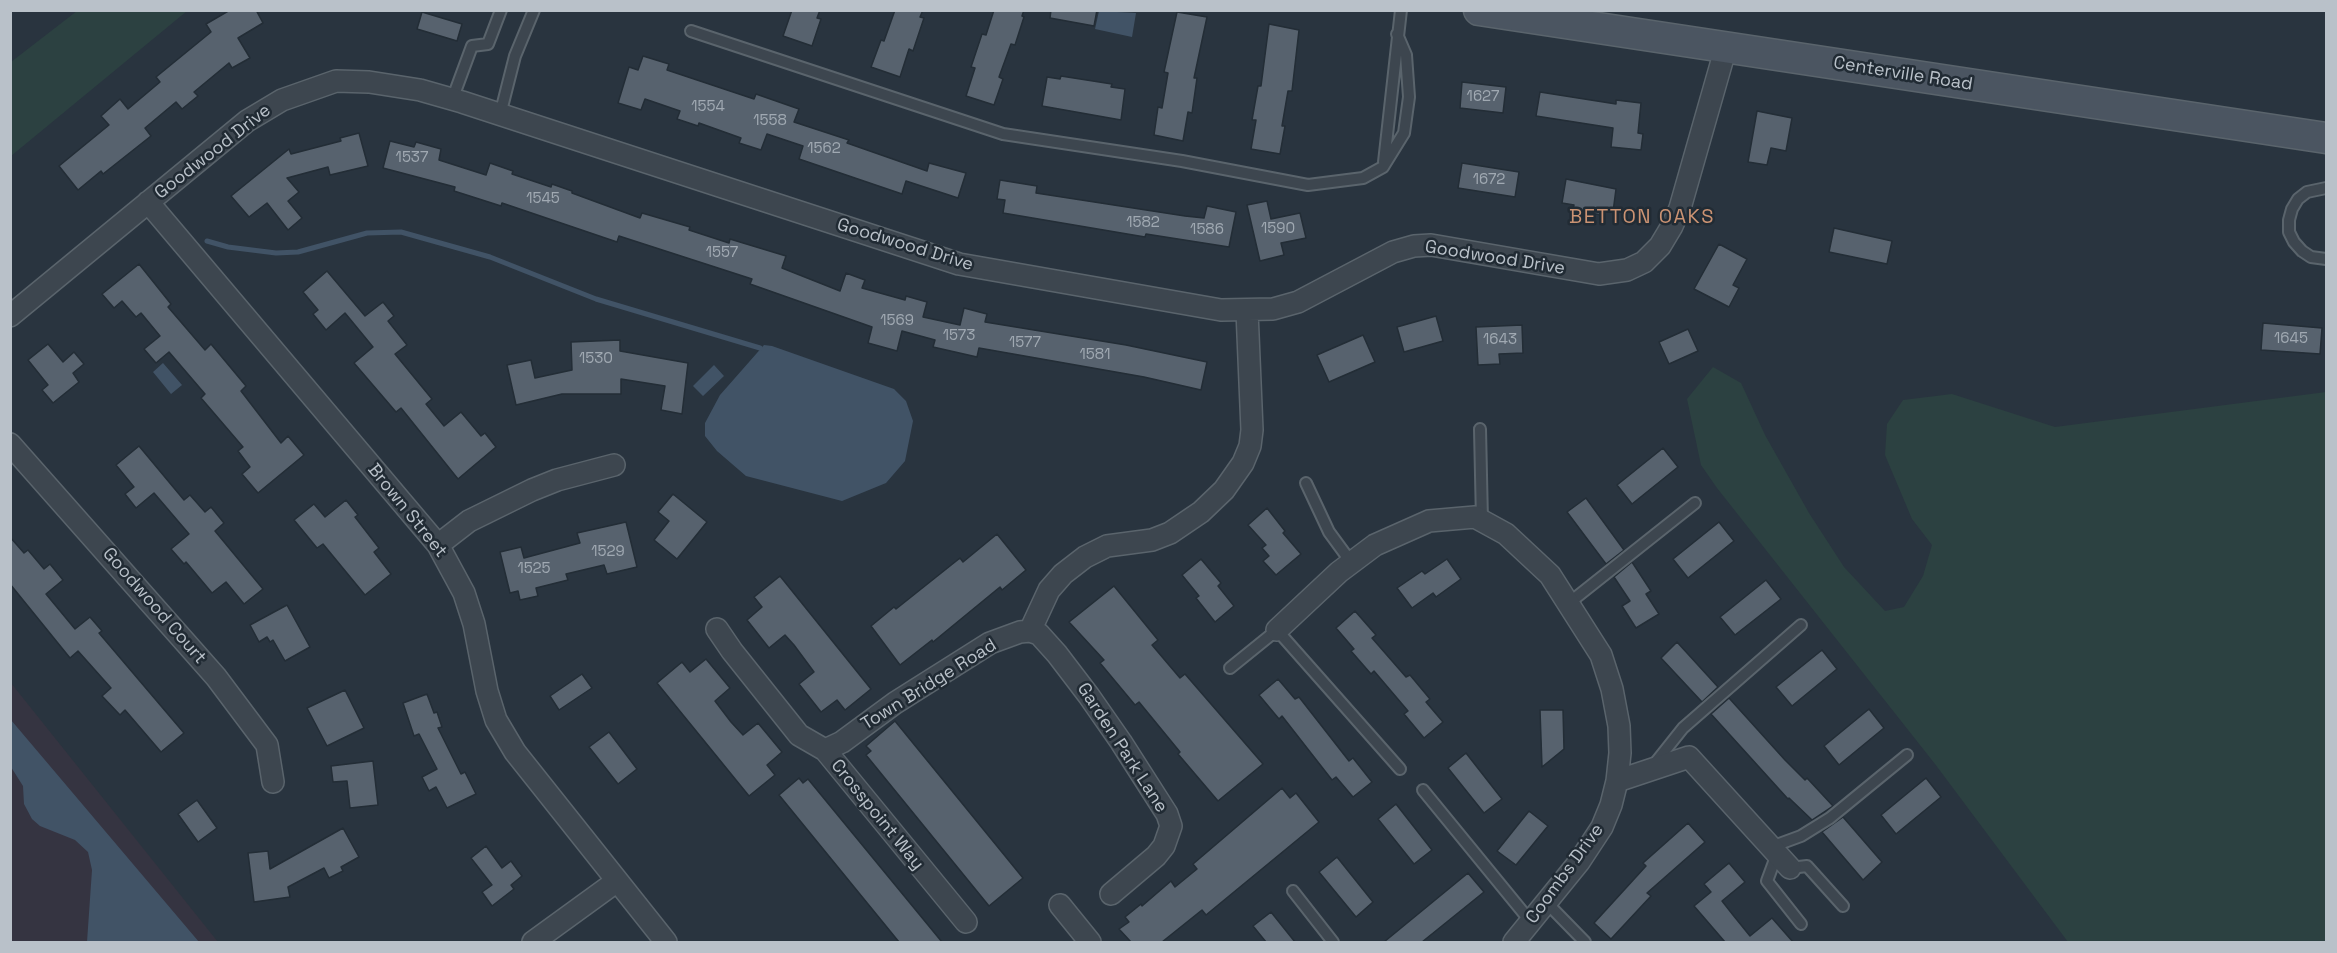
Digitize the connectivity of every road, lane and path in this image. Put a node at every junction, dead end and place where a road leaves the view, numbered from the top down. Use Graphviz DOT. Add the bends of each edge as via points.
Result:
graph roads {
  1 [pos="501,10"];
  2 [pos="534,10"];
  3 [pos="1401,10"];
  4 [pos="1479,10"];
  5 [pos="691,31"];
  6 [pos="1397,34"];
  7 [pos="1726,47"];
  8 [pos="453,100"];
  9 [pos="500,115"];
  10 [pos="2326,138"];
  11 [pos="1383,167"];
  12 [pos="2326,188"];
  13 [pos="148,202"];
  14 [pos="2326,260"];
  15 [pos="1247,311"];
  16 [pos="10,316"];
  17 [pos="1480,429"];
  18 [pos="10,444"];
  19 [pos="614,465"];
  20 [pos="1306,483"];
  21 [pos="1695,503"];
  22 [pos="1482,521"];
  23 [pos="438,545"];
  24 [pos="1351,562"];
  25 [pos="1569,603"];
  26 [pos="1801,625"];
  27 [pos="717,629"];
  28 [pos="1277,630"];
  29 [pos="1030,631"];
  30 [pos="1230,668"];
  31 [pos="825,750"];
  32 [pos="1907,755"];
  33 [pos="1400,769"];
  34 [pos="1648,772"];
  35 [pos="1617,781"];
  36 [pos="273,782"];
  37 [pos="1423,789"];
  38 [pos="1780,856"];
  39 [pos="617,881"];
  40 [pos="1293,891"];
  41 [pos="1111,894"];
  42 [pos="1546,902"];
  43 [pos="1060,905"];
  44 [pos="1843,906"];
  45 [pos="966,922"];
  46 [pos="1531,922"];
  47 [pos="1801,924"];
  48 [pos="533,942"];
  49 [pos="666,942"];
  50 [pos="1090,942"];
  51 [pos="1334,942"];
  52 [pos="1514,942"];
  53 [pos="1585,942"];
  1 -- 8 [label="lane" via="488,44 472,46"];
  2 -- 9 [label="lane" via="515,56"];
  3 -- 6 [label="lane"];
  4 -- 7 [label="main road, Centerville Road"];
  5 -- 11 [label="lane" via="1003,134 1308,185 1363,178"];
  6 -- 11 [label="lane"];
  6 -- 11 [label="lane" via="1406,55 1409,98 1404,133"];
  7 -- 10 [label="main road, Centerville Road"];
  7 -- 15 [label="street, Goodwood Drive" via="1680,208 1660,246 1644,262 1627,270 1599,274 1431,245 1414,246 1393,252 1298,302"];
  8 -- 9 [label="street, Goodwood Drive"];
  8 -- 13 [label="street, Goodwood Drive" via="369,82 336,81 300,92 247,122"];
  9 -- 15 [label="street, Goodwood Drive" via="959,264 1221,310"];
  12 -- 14 [label="lane" via="2307,192 2298,199 2289,220 2289,232 2302,251"];
  13 -- 16 [label="street, Goodwood Drive"];
  13 -- 23 [label="street, Brown Street"];
  15 -- 29 [label="street" via="1252,430 1243,463 1209,505 1170,533 1152,540 1107,546 1063,574 1049,590"];
  17 -- 22 [label="lane"];
  18 -- 36 [label="street, Goodwood Court" via="216,677 267,745"];
  19 -- 23 [label="street" via="532,490 469,521"];
  20 -- 24 [label="lane" via="1329,532"];
  21 -- 25 [label="lane"];
  22 -- 24 [label="street, Coombs Drive" via="1475,517 1429,521 1375,545"];
  22 -- 25 [label="street, Coombs Drive" via="1506,534 1537,561"];
  23 -- 39 [label="street, Brown Street" via="464,593 496,720 525,767"];
  24 -- 28 [label="street, Coombs Drive"];
  25 -- 35 [label="street, Coombs Drive" via="1601,655 1612,689 1620,753"];
  26 -- 34 [label="lane" via="1683,728"];
  27 -- 31 [label="street, Crosspoint Way" via="799,735"];
  28 -- 30 [label="lane"];
  28 -- 33 [label="lane"];
  29 -- 31 [label="street, Town Bridge Road" via="990,643"];
  29 -- 41 [label="street, Garden Park Lane" via="1057,654 1089,696 1133,760 1171,826 1156,856"];
  31 -- 45 [label="street, Crosspoint Way"];
  32 -- 38 [label="lane"];
  34 -- 35 [label="street"];
  34 -- 38 [label="street" via="1689,758"];
  35 -- 42 [label="street, Coombs Drive" via="1602,827"];
  37 -- 46 [label="lane"];
  38 -- 44 [label="lane" via="1807,866"];
  38 -- 47 [label="lane" via="1767,881"];
  39 -- 48 [label="street"];
  39 -- 49 [label="street, Brown Street"];
  40 -- 51 [label="lane"];
  42 -- 46 [label="street, Coombs Drive"];
  42 -- 53 [label="lane"];
  43 -- 50 [label="street"];
  46 -- 52 [label="street, Coombs Drive"];
}
